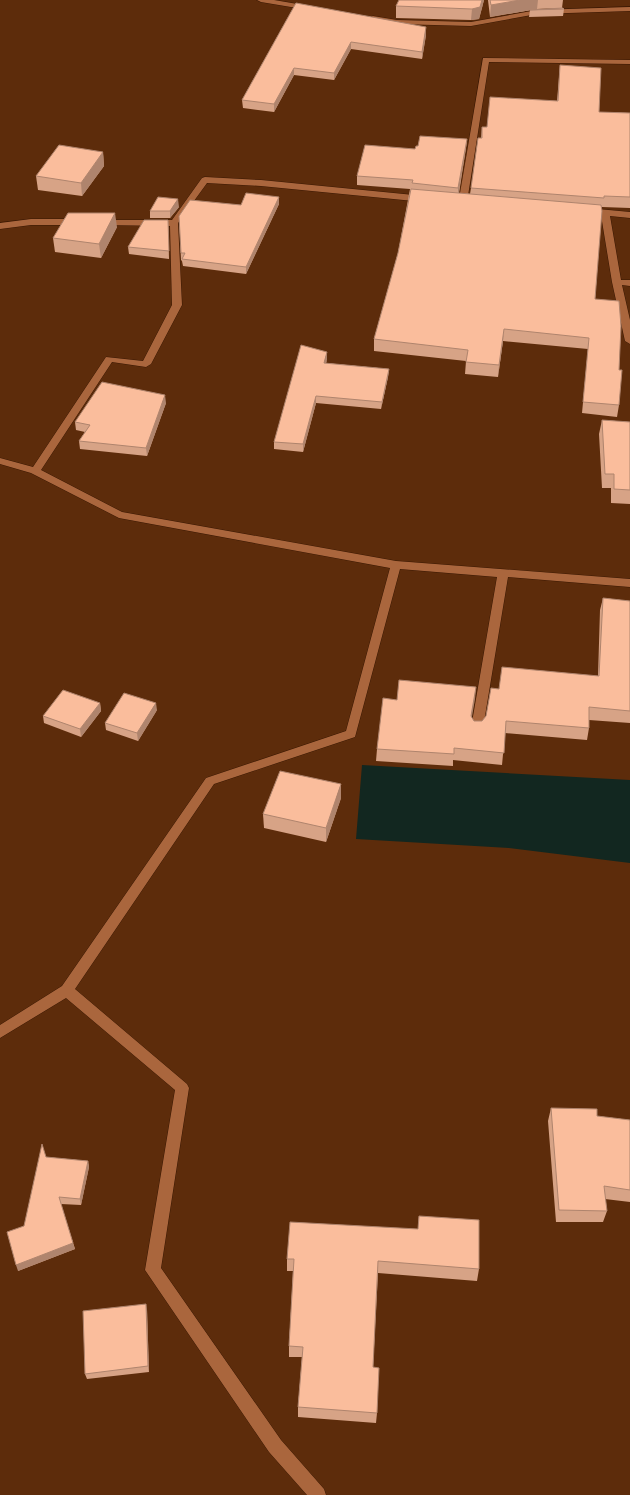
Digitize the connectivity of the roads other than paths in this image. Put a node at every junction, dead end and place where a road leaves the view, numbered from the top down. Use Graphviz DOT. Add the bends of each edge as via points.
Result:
graph roads {
  1 [pos="261,0"];
  2 [pos="315,9"];
  3 [pos="630,9"];
  4 [pos="367,17"];
  5 [pos="630,62"];
  6 [pos="432,199"];
  7 [pos="448,201"];
  8 [pos="581,211"];
  9 [pos="605,213"];
  10 [pos="630,214"];
  11 [pos="174,223"];
  12 [pos="0,226"];
  13 [pos="617,282"];
  14 [pos="630,283"];
  15 [pos="630,341"];
  16 [pos="0,461"];
  17 [pos="35,471"];
  18 [pos="396,565"];
  19 [pos="503,573"];
  20 [pos="630,583"];
  21 [pos="477,728"];
  22 [pos="66,990"];
  23 [pos="0,1032"];
  24 [pos="318,1495"];
  1 -- 2 [label="street"];
  3 -- 4 [label="street" via="537,12 471,24 397,22"];
  5 -- 7 [label="street" via="486,60 467,203"];
  6 -- 11 [label="street" via="205,180"];
  8 -- 9 [label="street"];
  9 -- 10 [label="street"];
  9 -- 13 [label="street"];
  11 -- 12 [label="street" via="31,222"];
  11 -- 17 [label="street" via="177,305 146,364 109,359"];
  13 -- 14 [label="street"];
  13 -- 15 [label="street"];
  16 -- 17 [label="street"];
  17 -- 18 [label="street" via="119,514"];
  18 -- 19 [label="street"];
  18 -- 22 [label="street" via="351,734 210,781"];
  19 -- 20 [label="street"];
  19 -- 21 [label="street"];
  22 -- 23 [label="street"];
  22 -- 24 [label="street" via="182,1088 153,1270 275,1446"];
}
